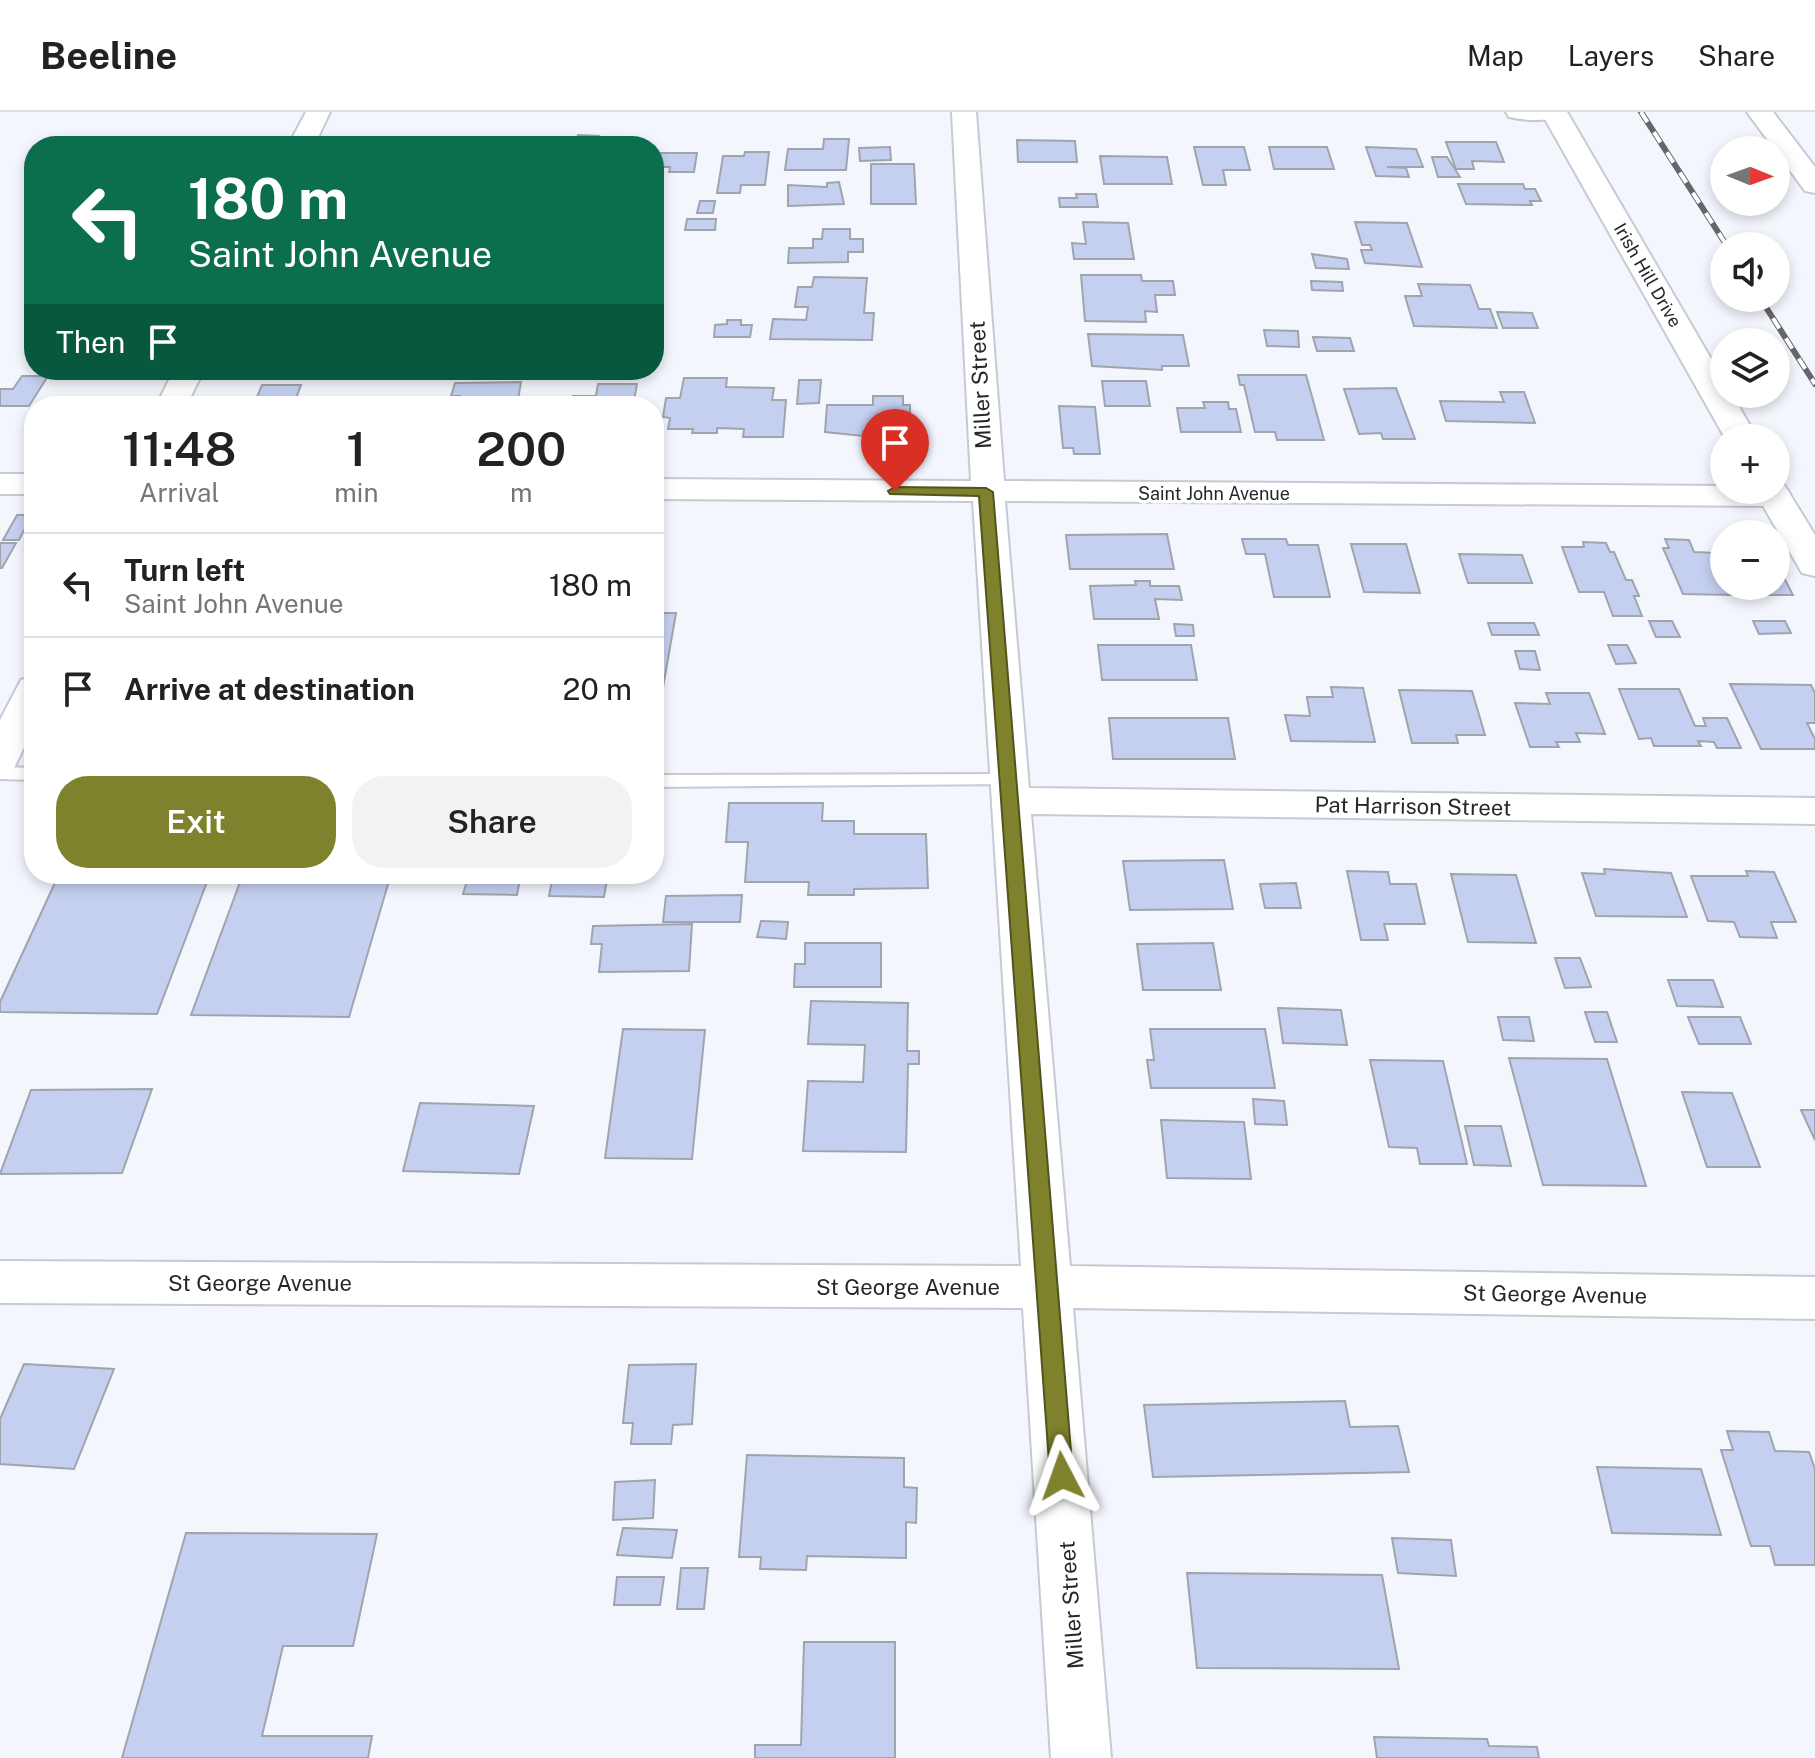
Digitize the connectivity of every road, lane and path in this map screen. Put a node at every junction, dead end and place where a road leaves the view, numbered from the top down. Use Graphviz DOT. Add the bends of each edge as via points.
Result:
graph roads {
  1 [pos="318,112"];
  2 [pos="964,112"];
  3 [pos="1518,112"];
  4 [pos="1554,112"];
  5 [pos="1760,112"];
  6 [pos="306,136"];
  7 [pos="1815,185"];
  8 [pos="1733,424"];
  9 [pos="0,484"];
  10 [pos="24,484"];
  11 [pos="664,489"];
  12 [pos="986,492"];
  13 [pos="1710,493"];
  14 [pos="1779,504"];
  15 [pos="1815,565"];
  16 [pos="24,709"];
  17 [pos="0,759"];
  18 [pos="0,773"];
  19 [pos="24,774"];
  20 [pos="664,781"];
  21 [pos="1010,791"];
  22 [pos="1815,811"];
  23 [pos="0,1282"];
  24 [pos="1048,1287"];
  25 [pos="1815,1298"];
  26 [pos="1081,1758"];
  1 -- 6 [label="street"];
  2 -- 12 [label="street, Miller Street"];
  3 -- 4 [label="street"];
  4 -- 8 [label="main road, Irish Hill Drive"];
  5 -- 7 [label="main road"];
  9 -- 10 [label="street"];
  11 -- 12 [label="street, Saint John Avenue"];
  12 -- 13 [label="street, Saint John Avenue"];
  12 -- 21 [label="street, Miller Street"];
  14 -- 15 [label="main road"];
  16 -- 17 [label="street"];
  18 -- 19 [label="lane"];
  20 -- 21 [label="lane"];
  21 -- 22 [label="street, Pat Harrison Street"];
  21 -- 24 [label="street, Miller Street"];
  23 -- 24 [label="street, St George Avenue"];
  24 -- 25 [label="street, St George Avenue"];
  24 -- 26 [label="street, Miller Street"];
}
